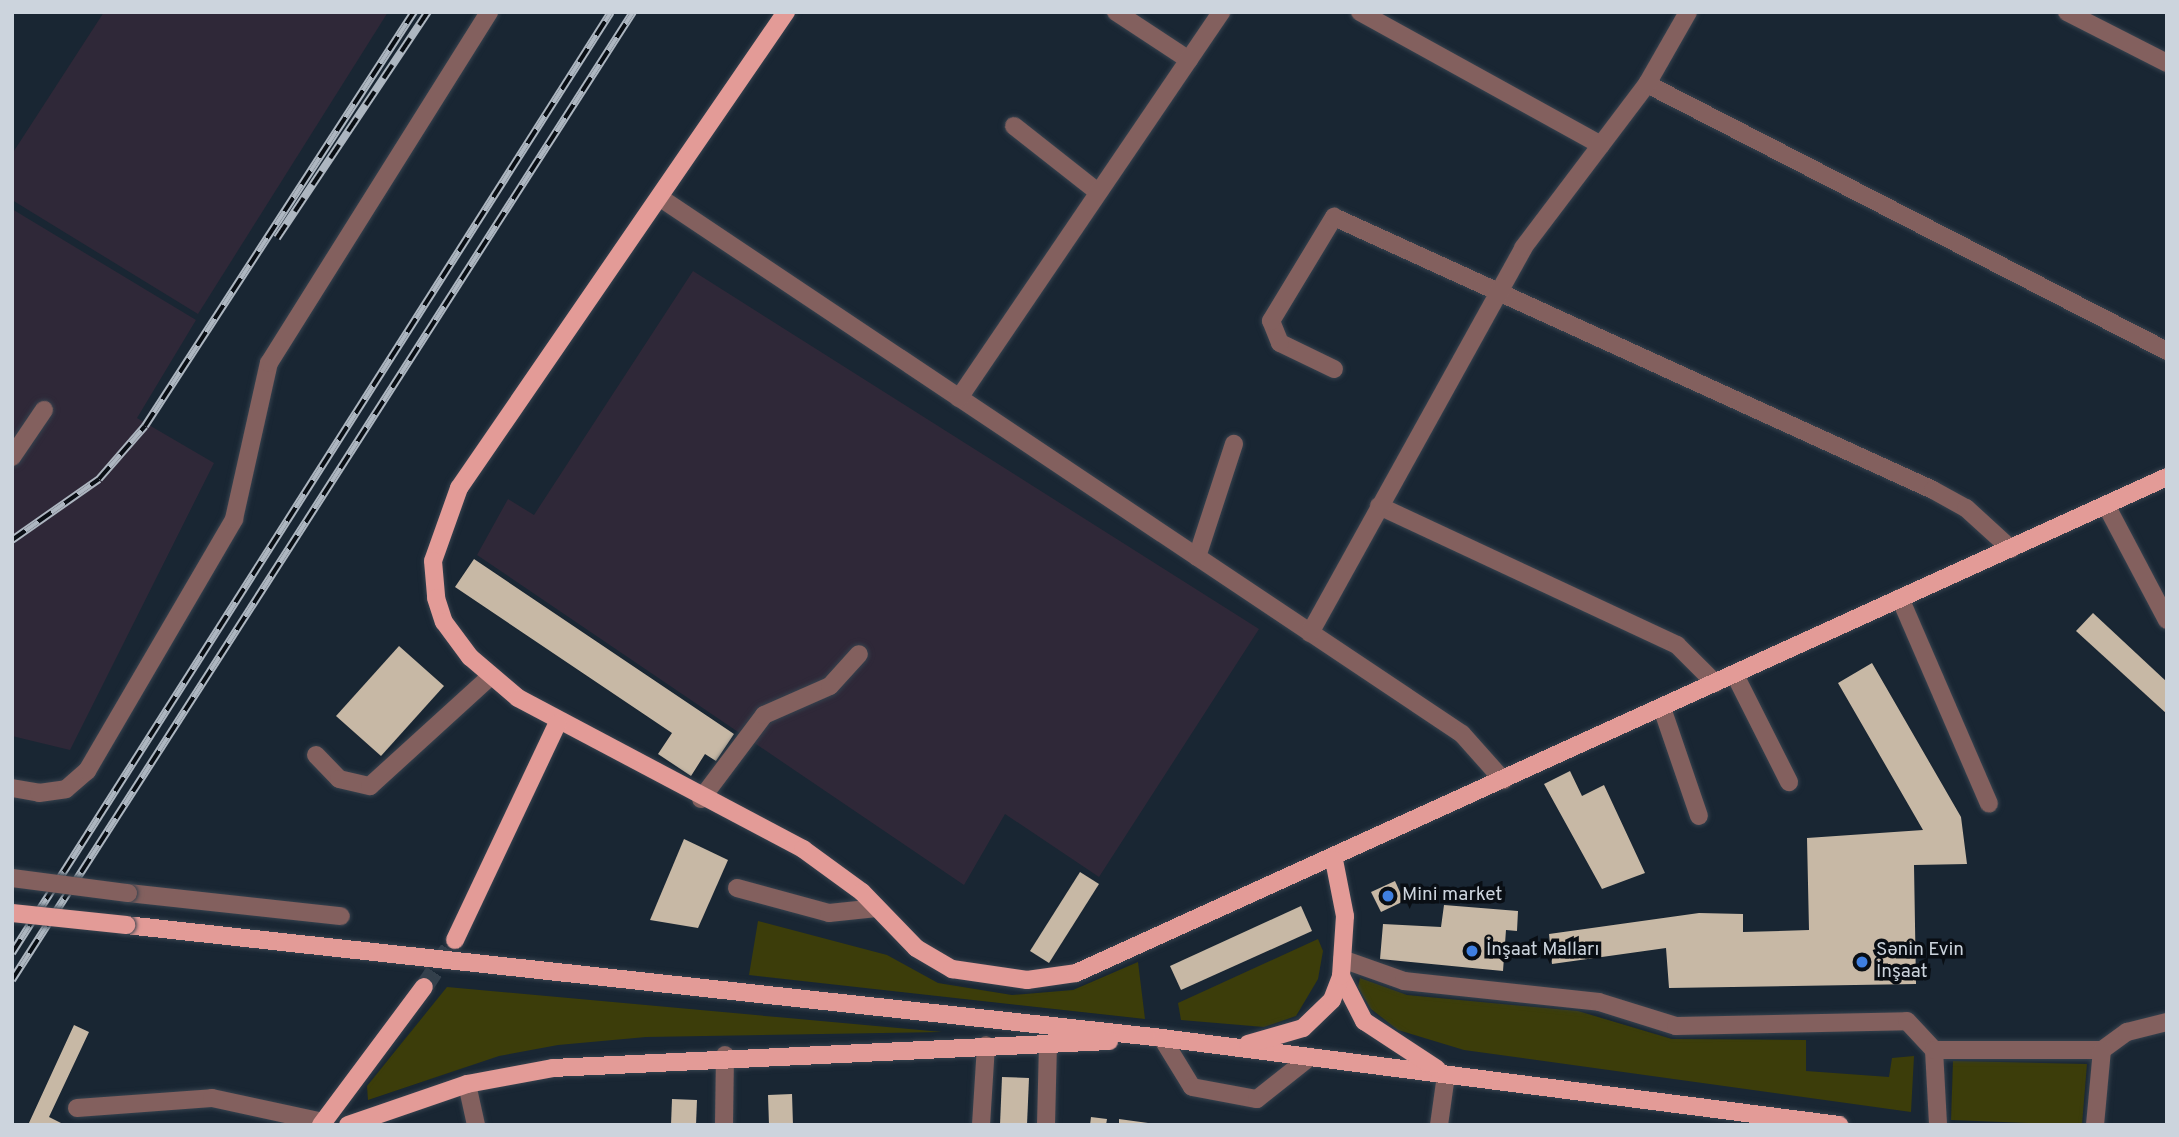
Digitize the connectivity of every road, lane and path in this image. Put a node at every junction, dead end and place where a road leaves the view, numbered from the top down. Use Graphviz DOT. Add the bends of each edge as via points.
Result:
graph roads {
  1 [pos="489,12"];
  2 [pos="786,12"];
  3 [pos="1116,12"];
  4 [pos="1221,12"];
  5 [pos="1360,12"];
  6 [pos="1688,12"];
  7 [pos="2067,12"];
  8 [pos="1189,60"];
  9 [pos="2167,63"];
  10 [pos="1647,84"];
  11 [pos="1014,127"];
  12 [pos="1601,145"];
  13 [pos="1098,192"];
  14 [pos="662,199"];
  15 [pos="1497,294"];
  16 [pos="2167,351"];
  17 [pos="1334,369"];
  18 [pos="959,398"];
  19 [pos="44,410"];
  20 [pos="1234,444"];
  21 [pos="12,457"];
  22 [pos="2167,477"];
  23 [pos="2106,505"];
  24 [pos="1379,506"];
  25 [pos="2011,549"];
  26 [pos="1197,557"];
  27 [pos="1900,598"];
  28 [pos="2167,620"];
  29 [pos="1310,633"];
  30 [pos="859,654"];
  31 [pos="1735,675"];
  32 [pos="491,676"];
  33 [pos="1715,683"];
  34 [pos="1662,708"];
  35 [pos="557,724"];
  36 [pos="316,755"];
  37 [pos="1503,780"];
  38 [pos="1789,782"];
  39 [pos="12,788"];
  40 [pos="701,799"];
  41 [pos="1989,804"];
  42 [pos="1699,816"];
  43 [pos="1334,860"];
  44 [pos="12,878"];
  45 [pos="737,888"];
  46 [pos="877,908"];
  47 [pos="12,913"];
  48 [pos="341,916"];
  49 [pos="455,940"];
  50 [pos="1342,967"];
  51 [pos="424,987"];
  52 [pos="2167,1022"];
  53 [pos="1163,1038"];
  54 [pos="1048,1044"];
  55 [pos="986,1045"];
  56 [pos="1234,1047"];
  57 [pos="1934,1049"];
  58 [pos="2102,1050"];
  59 [pos="725,1055"];
  60 [pos="1310,1057"];
  61 [pos="1446,1075"];
  62 [pos="467,1084"];
  63 [pos="77,1108"];
  64 [pos="297,1116"];
  65 [pos="1783,1121"];
  66 [pos="322,1123"];
  67 [pos="354,1123"];
  68 [pos="277,1125"];
  69 [pos="476,1125"];
  70 [pos="724,1125"];
  71 [pos="981,1125"];
  72 [pos="1046,1125"];
  73 [pos="1439,1125"];
  74 [pos="1839,1125"];
  75 [pos="1938,1125"];
  76 [pos="2095,1125"];
  1 -- 39 [label="street" via="270,363 234,519 87,771 65,789 39,793"];
  2 -- 14 [label="main road"];
  3 -- 8 [label="street"];
  4 -- 8 [label="street"];
  5 -- 12 [label="street"];
  6 -- 10 [label="street"];
  7 -- 9 [label="street"];
  8 -- 13 [label="street"];
  10 -- 12 [label="street"];
  10 -- 16 [label="street"];
  11 -- 13 [label="street"];
  12 -- 15 [label="street"];
  13 -- 18 [label="street"];
  14 -- 18 [label="street"];
  14 -- 32 [label="main road" via="459,488 440,527 433,561 440,610"];
  15 -- 17 [label="street" via="1334,217 1271,321 1280,343"];
  15 -- 24 [label="street"];
  15 -- 25 [label="street" via="1933,491 1966,508"];
  18 -- 26 [label="street"];
  19 -- 21 [label="street"];
  20 -- 26 [label="street"];
  22 -- 23 [label="main road"];
  23 -- 25 [label="main road"];
  23 -- 28 [label="street"];
  24 -- 29 [label="street"];
  24 -- 33 [label="street" via="1677,645"];
  25 -- 27 [label="main road"];
  26 -- 29 [label="street"];
  27 -- 31 [label="main road"];
  27 -- 41 [label="street"];
  29 -- 37 [label="street" via="1462,734"];
  30 -- 40 [label="street" via="830,686 764,715"];
  31 -- 33 [label="main road"];
  31 -- 38 [label="street"];
  32 -- 35 [label="main road"];
  32 -- 36 [label="street" via="370,786 339,779"];
  33 -- 34 [label="main road"];
  34 -- 37 [label="main road"];
  34 -- 42 [label="street"];
  35 -- 40 [label="main road"];
  35 -- 49 [label="main road"];
  37 -- 43 [label="main road"];
  40 -- 46 [label="main road" via="803,849"];
  43 -- 46 [label="main road" via="1050,980 952,970 916,948"];
  43 -- 50 [label="main road" via="1344,902"];
  44 -- 48 [label="street, bridge"];
  45 -- 46 [label="street" via="829,913"];
  47 -- 53 [label="main road, bridge"];
  50 -- 56 [label="main road" via="1332,1000 1303,1028"];
  50 -- 57 [label="street" via="1404,981 1599,1002 1676,1026 1907,1021"];
  50 -- 61 [label="main road" via="1363,1021"];
  51 -- 66 [label="main road"];
  52 -- 58 [label="street" via="2127,1032"];
  53 -- 54 [label="main road"];
  53 -- 56 [label="main road"];
  53 -- 60 [label="street" via="1192,1087 1257,1099"];
  54 -- 55 [label="main road"];
  54 -- 72 [label="street"];
  55 -- 59 [label="main road"];
  55 -- 71 [label="street"];
  56 -- 60 [label="main road"];
  57 -- 58 [label="street"];
  57 -- 75 [label="street"];
  58 -- 76 [label="street"];
  59 -- 62 [label="main road" via="566,1066"];
  59 -- 70 [label="street"];
  60 -- 61 [label="main road"];
  61 -- 65 [label="main road"];
  61 -- 73 [label="street"];
  62 -- 67 [label="main road"];
  62 -- 69 [label="street"];
  63 -- 64 [label="street" via="188,1097"];
  64 -- 66 [label="street"];
  64 -- 68 [label="street"];
  65 -- 74 [label="main road"];
}
